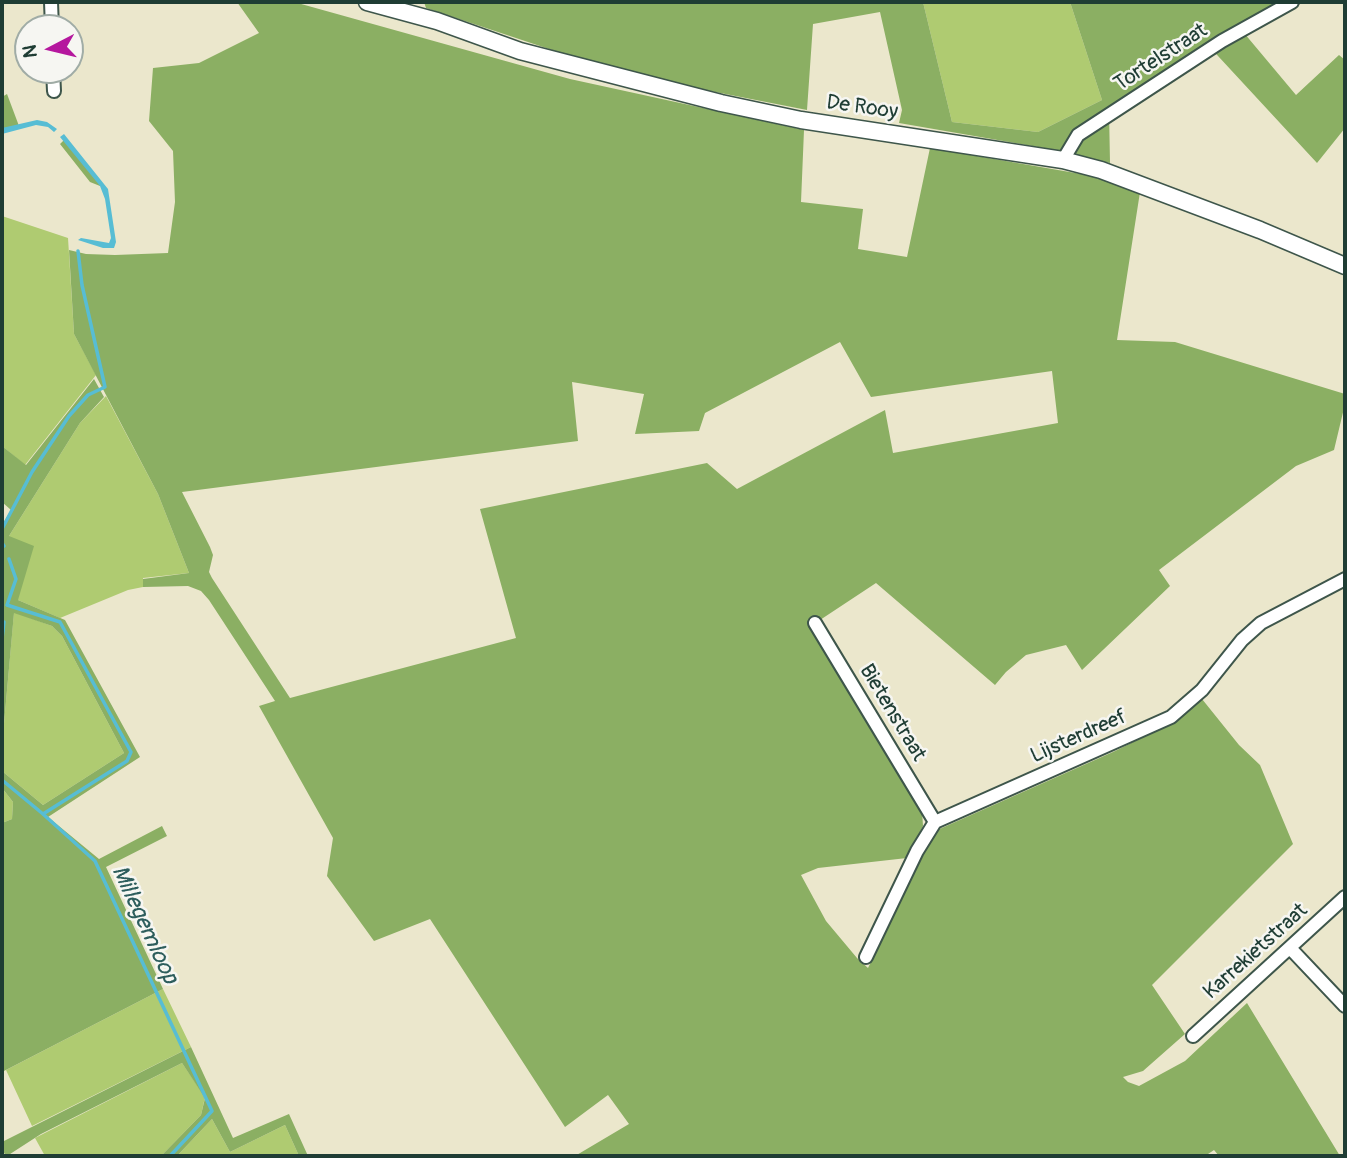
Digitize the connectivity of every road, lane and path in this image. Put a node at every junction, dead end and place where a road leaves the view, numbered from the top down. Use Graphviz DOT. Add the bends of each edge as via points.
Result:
graph roads {
  1 [pos="367,2"];
  2 [pos="1292,2"];
  3 [pos="54,84"];
  4 [pos="54,91"];
  5 [pos="1063,160"];
  6 [pos="1345,266"];
  7 [pos="1345,579"];
  8 [pos="816,623"];
  9 [pos="935,822"];
  10 [pos="1345,897"];
  11 [pos="1290,948"];
  12 [pos="866,957"];
  13 [pos="1345,1006"];
  14 [pos="1193,1036"];
  1 -- 5 [label="street, De Rooy" via="530,54 721,103"];
  2 -- 5 [label="street, Tortelstraat" via="1222,41 1078,135"];
  3 -- 4 [label="street"];
  5 -- 6 [label="street, De Rooy" via="1154,188"];
  7 -- 9 [label="street, Lijsterdreef" via="1261,624 1242,640 1202,690 1171,717"];
  8 -- 9 [label="street, Bietenstraat"];
  9 -- 12 [label="street"];
  10 -- 11 [label="street, Karrekietstraat"];
  11 -- 13 [label="street"];
  11 -- 14 [label="street, Karrekietstraat"];
}
